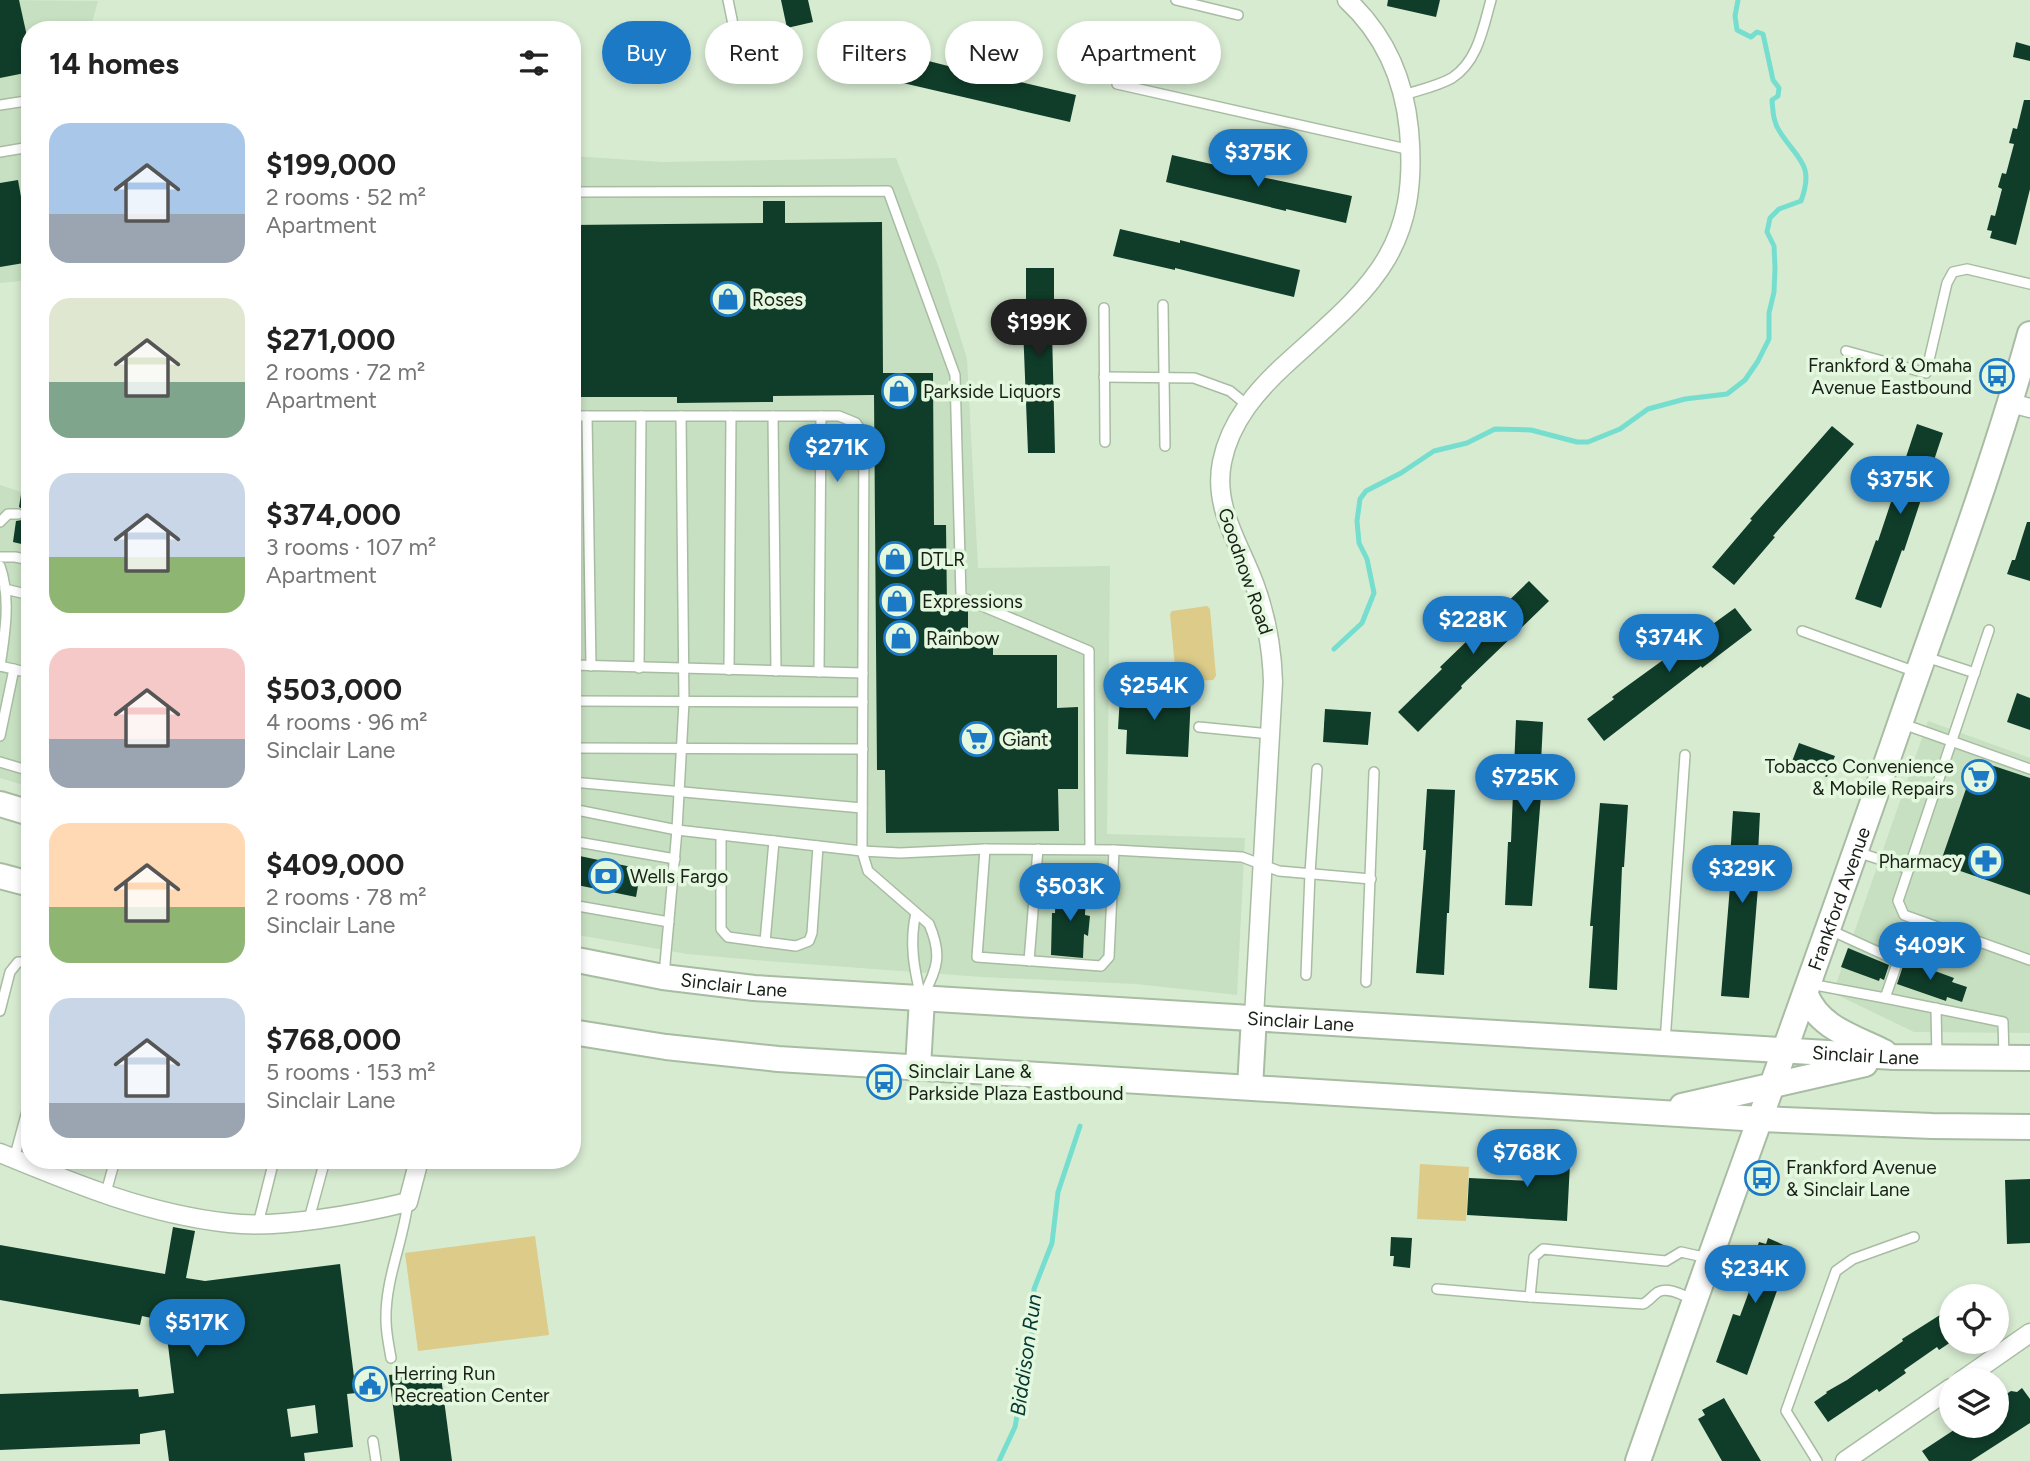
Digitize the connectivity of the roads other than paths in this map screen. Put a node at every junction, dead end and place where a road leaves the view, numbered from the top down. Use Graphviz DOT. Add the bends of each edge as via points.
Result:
graph roads {
  1 [pos="728,0"];
  2 [pos="1176,0"];
  3 [pos="1347,0"];
  4 [pos="1490,0"];
  5 [pos="1238,15"];
  6 [pos="732,21"];
  7 [pos="1116,84"];
  8 [pos="1404,95"];
  9 [pos="21,103"];
  10 [pos="0,105"];
  11 [pos="21,148"];
  12 [pos="1411,150"];
  13 [pos="0,152"];
  14 [pos="581,192"];
  15 [pos="2030,284"];
  16 [pos="1163,305"];
  17 [pos="1104,308"];
  18 [pos="2030,334"];
  19 [pos="1846,351"];
  20 [pos="1104,377"];
  21 [pos="1163,378"];
  22 [pos="1248,405"];
  23 [pos="2020,406"];
  24 [pos="581,416"];
  25 [pos="587,416"];
  26 [pos="640,416"];
  27 [pos="681,416"];
  28 [pos="731,416"];
  29 [pos="773,416"];
  30 [pos="821,416"];
  31 [pos="1105,442"];
  32 [pos="1165,446"];
  33 [pos="18,514"];
  34 [pos="0,522"];
  35 [pos="0,557"];
  36 [pos="21,558"];
  37 [pos="0,566"];
  38 [pos="5,589"];
  39 [pos="21,593"];
  40 [pos="1989,630"];
  41 [pos="1802,631"];
  42 [pos="581,665"];
  43 [pos="1921,665"];
  44 [pos="0,666"];
  45 [pos="591,666"];
  46 [pos="639,668"];
  47 [pos="685,668"];
  48 [pos="14,669"];
  49 [pos="729,670"];
  50 [pos="21,671"];
  51 [pos="776,671"];
  52 [pos="819,672"];
  53 [pos="863,673"];
  54 [pos="1975,673"];
  55 [pos="581,701"];
  56 [pos="684,702"];
  57 [pos="863,702"];
  58 [pos="1901,723"];
  59 [pos="1199,727"];
  60 [pos="1270,734"];
  61 [pos="0,736"];
  62 [pos="1952,741"];
  63 [pos="581,748"];
  64 [pos="682,749"];
  65 [pos="863,749"];
  66 [pos="1685,755"];
  67 [pos="0,762"];
  68 [pos="21,768"];
  69 [pos="1317,769"];
  70 [pos="2030,769"];
  71 [pos="1374,772"];
  72 [pos="581,783"];
  73 [pos="680,791"];
  74 [pos="0,804"];
  75 [pos="862,808"];
  76 [pos="21,810"];
  77 [pos="581,811"];
  78 [pos="677,830"];
  79 [pos="721,835"];
  80 [pos="774,841"];
  81 [pos="581,843"];
  82 [pos="818,846"];
  83 [pos="985,849"];
  84 [pos="1038,849"];
  85 [pos="1090,849"];
  86 [pos="1114,850"];
  87 [pos="862,851"];
  88 [pos="1856,851"];
  89 [pos="675,859"];
  90 [pos="1262,866"];
  91 [pos="1909,869"];
  92 [pos="1310,873"];
  93 [pos="0,876"];
  94 [pos="1371,878"];
  95 [pos="21,882"];
  96 [pos="581,907"];
  97 [pos="916,913"];
  98 [pos="669,922"];
  99 [pos="1829,930"];
  100 [pos="765,942"];
  101 [pos="2030,960"];
  102 [pos="581,961"];
  103 [pos="1029,961"];
  104 [pos="21,962"];
  105 [pos="1306,975"];
  106 [pos="663,977"];
  107 [pos="1366,982"];
  108 [pos="1807,989"];
  109 [pos="1885,998"];
  110 [pos="922,999"];
  111 [pos="1936,1008"];
  112 [pos="0,1011"];
  113 [pos="1254,1017"];
  114 [pos="581,1033"];
  115 [pos="1664,1044"];
  116 [pos="1785,1051"];
  117 [pos="1894,1057"];
  118 [pos="1937,1058"];
  119 [pos="2030,1058"];
  120 [pos="2004,1059"];
  121 [pos="918,1067"];
  122 [pos="1773,1085"];
  123 [pos="1250,1087"];
  124 [pos="1657,1112"];
  125 [pos="1760,1119"];
  126 [pos="21,1122"];
  127 [pos="2030,1127"];
  128 [pos="7,1156"];
  129 [pos="60,1169"];
  130 [pos="112,1169"];
  131 [pos="272,1169"];
  132 [pos="323,1169"];
  133 [pos="417,1169"];
  134 [pos="105,1196"];
  135 [pos="408,1202"];
  136 [pos="309,1219"];
  137 [pos="258,1224"];
  138 [pos="1914,1237"];
  139 [pos="1709,1258"];
  140 [pos="1437,1289"];
  141 [pos="1530,1297"];
  142 [pos="1694,1300"];
  143 [pos="2030,1333"];
  144 [pos="391,1358"];
  145 [pos="1980,1368"];
  146 [pos="1939,1396"];
  147 [pos="373,1441"];
  148 [pos="376,1461"];
  149 [pos="1638,1461"];
  150 [pos="1817,1461"];
  151 [pos="1844,1461"];
  1 -- 6 [label="lane"];
  2 -- 5 [label="lane"];
  3 -- 8 [label="street, Goodnow Road" via="1379,37 1395,65"];
  4 -- 8 [label="lane" via="1479,43 1464,69 1450,79"];
  7 -- 12 [label="lane"];
  8 -- 12 [label="street, Goodnow Road"];
  9 -- 10 [label="lane"];
  11 -- 13 [label="lane"];
  12 -- 22 [label="street, Goodnow Road" via="1408,202 1396,244 1378,274"];
  14 -- 85 [label="lane" via="888,191 955,375 961,597 1089,651"];
  15 -- 19 [label="lane" via="1967,270 1953,272 1926,373"];
  16 -- 21 [label="lane"];
  17 -- 20 [label="lane"];
  18 -- 23 [label="street, Frankford Avenue"];
  20 -- 21 [label="lane"];
  20 -- 31 [label="lane"];
  21 -- 22 [label="lane" via="1194,377 1214,383"];
  21 -- 32 [label="lane"];
  22 -- 60 [label="street, Goodnow Road" via="1224,454 1221,497 1266,619 1272,654"];
  23 -- 43 [label="street, Frankford Avenue"];
  24 -- 25 [label="lane"];
  25 -- 26 [label="lane"];
  25 -- 45 [label="lane"];
  26 -- 27 [label="lane"];
  26 -- 46 [label="lane"];
  27 -- 28 [label="lane"];
  27 -- 47 [label="lane"];
  28 -- 29 [label="lane"];
  28 -- 49 [label="lane"];
  29 -- 30 [label="lane"];
  29 -- 51 [label="lane"];
  30 -- 52 [label="lane"];
  30 -- 53 [label="lane" via="848,418 864,435"];
  33 -- 34 [label="lane" via="8,514"];
  35 -- 36 [label="lane"];
  37 -- 38 [label="lane"];
  38 -- 39 [label="lane"];
  38 -- 44 [label="lane"];
  40 -- 54 [label="lane"];
  41 -- 43 [label="lane"];
  42 -- 45 [label="lane"];
  43 -- 54 [label="lane"];
  43 -- 58 [label="street, Frankford Avenue"];
  44 -- 48 [label="lane"];
  45 -- 46 [label="lane"];
  46 -- 47 [label="lane"];
  47 -- 49 [label="lane"];
  47 -- 56 [label="lane"];
  48 -- 50 [label="lane"];
  48 -- 61 [label="lane"];
  49 -- 51 [label="lane"];
  51 -- 52 [label="lane"];
  52 -- 53 [label="lane"];
  53 -- 57 [label="lane"];
  54 -- 62 [label="lane"];
  55 -- 56 [label="lane"];
  56 -- 57 [label="lane"];
  56 -- 64 [label="lane"];
  57 -- 65 [label="lane"];
  58 -- 62 [label="lane"];
  58 -- 88 [label="street, Frankford Avenue"];
  59 -- 60 [label="lane"];
  60 -- 90 [label="street, Goodnow Road"];
  62 -- 70 [label="lane"];
  62 -- 91 [label="lane"];
  63 -- 64 [label="lane"];
  64 -- 65 [label="lane"];
  64 -- 73 [label="lane"];
  65 -- 75 [label="lane"];
  66 -- 115 [label="lane"];
  67 -- 68 [label="lane"];
  69 -- 92 [label="lane"];
  71 -- 94 [label="lane"];
  72 -- 73 [label="lane"];
  73 -- 75 [label="lane"];
  73 -- 78 [label="lane"];
  74 -- 76 [label="street"];
  75 -- 87 [label="lane"];
  77 -- 78 [label="lane"];
  78 -- 79 [label="lane"];
  78 -- 89 [label="lane"];
  79 -- 80 [label="lane"];
  79 -- 100 [label="lane" via="721,929 728,937"];
  80 -- 82 [label="lane"];
  80 -- 100 [label="lane"];
  81 -- 89 [label="lane"];
  82 -- 87 [label="lane"];
  82 -- 100 [label="lane" via="809,941 796,946"];
  83 -- 84 [label="lane"];
  83 -- 87 [label="lane"];
  83 -- 103 [label="lane" via="977,957"];
  84 -- 85 [label="lane"];
  84 -- 103 [label="lane"];
  85 -- 86 [label="lane"];
  86 -- 90 [label="lane" via="1242,857"];
  86 -- 103 [label="lane" via="1109,957 1101,966"];
  87 -- 97 [label="lane" via="868,871"];
  88 -- 91 [label="lane"];
  88 -- 99 [label="street, Frankford Avenue"];
  89 -- 98 [label="lane"];
  90 -- 92 [label="lane"];
  90 -- 113 [label="street, Goodnow Road"];
  91 -- 101 [label="lane" via="1898,901 1904,915"];
  92 -- 94 [label="lane"];
  92 -- 105 [label="lane"];
  93 -- 95 [label="street"];
  94 -- 107 [label="lane"];
  96 -- 98 [label="lane"];
  97 -- 110 [label="lane" via="914,971"];
  97 -- 110 [label="lane" via="929,924 938,951 936,971"];
  98 -- 106 [label="lane"];
  99 -- 108 [label="street, Frankford Avenue"];
  99 -- 109 [label="lane" via="1898,961"];
  102 -- 106 [label="street, Sinclair Lane"];
  104 -- 112 [label="lane" via="10,972"];
  106 -- 110 [label="street, Sinclair Lane"];
  108 -- 109 [label="lane"];
  108 -- 116 [label="street, Frankford Avenue"];
  108 -- 117 [label="street" via="1811,1008 1819,1018"];
  109 -- 111 [label="lane"];
  110 -- 113 [label="street, Sinclair Lane"];
  110 -- 121 [label="street"];
  111 -- 118 [label="lane"];
  111 -- 120 [label="lane" via="2003,1022"];
  113 -- 115 [label="street, Sinclair Lane"];
  113 -- 123 [label="street"];
  114 -- 121 [label="street" via="718,1054"];
  115 -- 116 [label="street, Sinclair Lane"];
  116 -- 117 [label="street, Sinclair Lane"];
  116 -- 122 [label="street, Frankford Avenue"];
  117 -- 118 [label="street, Sinclair Lane"];
  117 -- 122 [label="street"];
  118 -- 120 [label="street, Sinclair Lane"];
  119 -- 120 [label="street, Sinclair Lane"];
  121 -- 123 [label="street"];
  122 -- 124 [label="street"];
  122 -- 125 [label="street, Frankford Avenue"];
  123 -- 124 [label="street"];
  124 -- 125 [label="street"];
  125 -- 127 [label="street"];
  125 -- 139 [label="street, Frankford Avenue"];
  126 -- 128 [label="lane"];
  129 -- 134 [label="street"];
  130 -- 134 [label="lane"];
  131 -- 137 [label="lane"];
  132 -- 136 [label="lane"];
  133 -- 135 [label="street"];
  134 -- 137 [label="street" via="198,1218"];
  135 -- 136 [label="street"];
  135 -- 144 [label="lane" via="387,1297"];
  136 -- 137 [label="street"];
  138 -- 150 [label="lane" via="1853,1259 1836,1271 1786,1411"];
  139 -- 141 [label="lane" via="1681,1252 1666,1261 1543,1249 1534,1257"];
  139 -- 142 [label="street, Frankford Avenue"];
  140 -- 141 [label="lane"];
  141 -- 142 [label="lane" via="1643,1304 1668,1290"];
  142 -- 149 [label="street, Frankford Avenue"];
  143 -- 145 [label="street"];
  146 -- 151 [label="street"];
  147 -- 148 [label="lane"];
}
